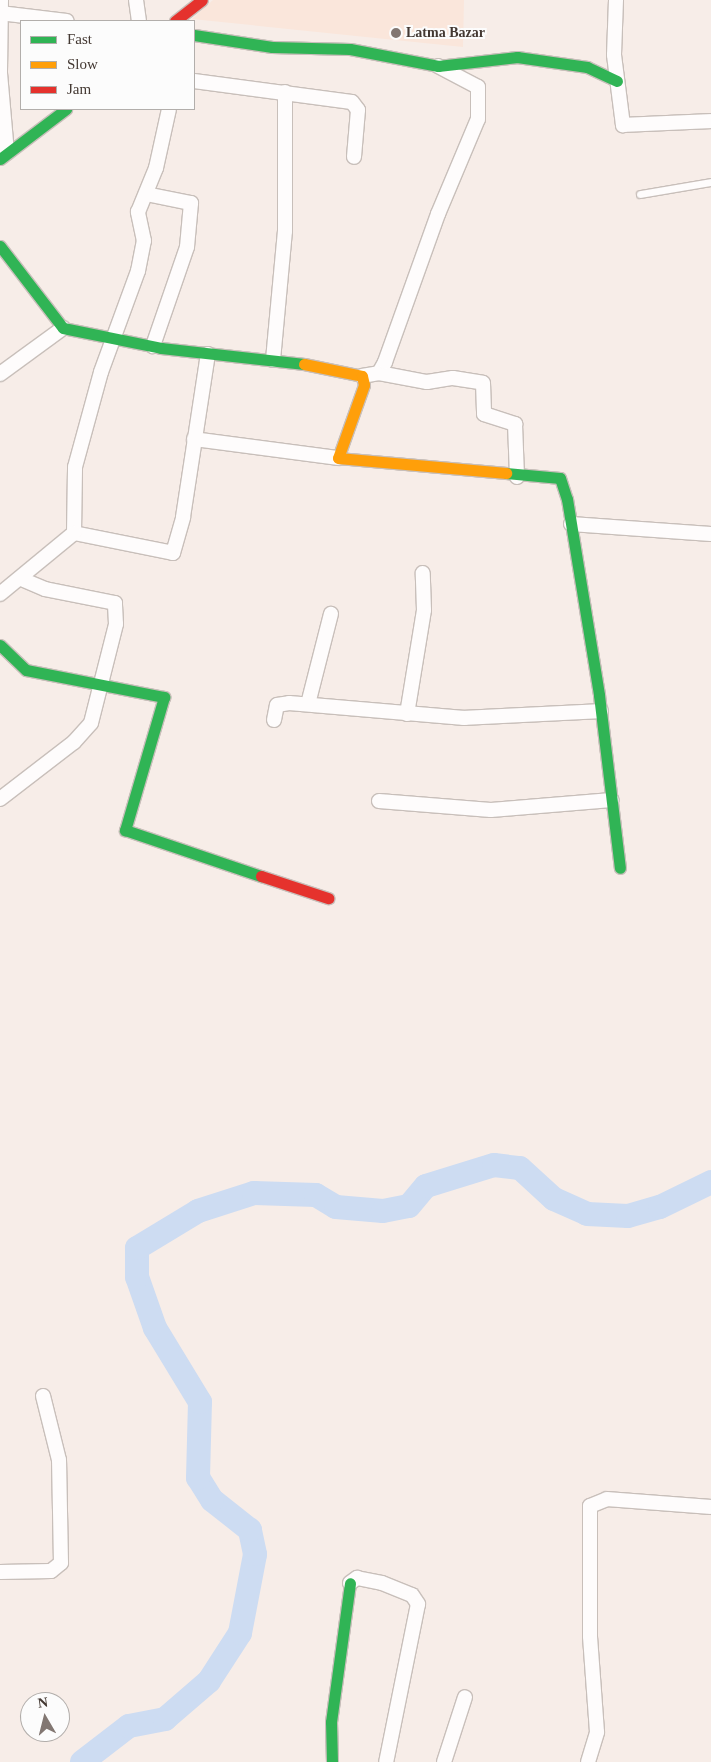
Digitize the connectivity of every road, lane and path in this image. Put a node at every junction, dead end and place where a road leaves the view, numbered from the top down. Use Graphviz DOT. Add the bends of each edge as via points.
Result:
graph roads {
  1 [pos="136,0"];
  2 [pos="202,0"];
  3 [pos="616,0"];
  4 [pos="1,9"];
  5 [pos="62,20"];
  6 [pos="140,20"];
  7 [pos="176,20"];
  8 [pos="195,35"];
  9 [pos="438,66"];
  10 [pos="195,81"];
  11 [pos="616,81"];
  12 [pos="285,92"];
  13 [pos="65,110"];
  14 [pos="169,110"];
  15 [pos="711,121"];
  16 [pos="4,156"];
  17 [pos="354,157"];
  18 [pos="711,182"];
  19 [pos="146,194"];
  20 [pos="640,194"];
  21 [pos="0,246"];
  22 [pos="63,328"];
  23 [pos="116,340"];
  24 [pos="153,346"];
  25 [pos="208,354"];
  26 [pos="273,360"];
  27 [pos="379,373"];
  28 [pos="0,374"];
  29 [pos="362,376"];
  30 [pos="194,438"];
  31 [pos="338,458"];
  32 [pos="517,478"];
  33 [pos="571,524"];
  34 [pos="74,533"];
  35 [pos="711,534"];
  36 [pos="423,573"];
  37 [pos="21,579"];
  38 [pos="0,594"];
  39 [pos="331,614"];
  40 [pos="0,645"];
  41 [pos="100,686"];
  42 [pos="308,704"];
  43 [pos="601,711"];
  44 [pos="407,714"];
  45 [pos="274,720"];
  46 [pos="0,799"];
  47 [pos="612,800"];
  48 [pos="379,801"];
  49 [pos="620,868"];
  50 [pos="328,898"];
  51 [pos="43,1396"];
  52 [pos="711,1507"];
  53 [pos="0,1572"];
  54 [pos="350,1583"];
  55 [pos="465,1697"];
  56 [pos="332,1762"];
  57 [pos="386,1762"];
  58 [pos="444,1762"];
  59 [pos="588,1762"];
  1 -- 6 [label="street"];
  2 -- 7 [label="street"];
  3 -- 11 [label="street"];
  4 -- 5 [label="street"];
  4 -- 16 [label="street"];
  8 -- 9 [label="street" via="272,47 350,50"];
  9 -- 11 [label="street" via="517,57 587,67"];
  9 -- 27 [label="street" via="478,87 481,109"];
  10 -- 12 [label="street"];
  11 -- 15 [label="street" via="626,126"];
  12 -- 17 [label="street" via="356,104"];
  12 -- 26 [label="street" via="285,231"];
  13 -- 16 [label="street"];
  14 -- 19 [label="street"];
  18 -- 20 [label="lane"];
  19 -- 23 [label="street" via="137,219 144,246"];
  19 -- 24 [label="street" via="191,203 187,247"];
  21 -- 22 [label="street"];
  22 -- 23 [label="street"];
  22 -- 28 [label="street"];
  23 -- 24 [label="street"];
  23 -- 34 [label="street" via="102,372 75,467"];
  24 -- 25 [label="street"];
  25 -- 26 [label="street"];
  25 -- 30 [label="street"];
  26 -- 29 [label="street"];
  27 -- 29 [label="street"];
  27 -- 32 [label="street" via="427,382 453,378 483,383 484,414 515,424"];
  29 -- 31 [label="street" via="364,385"];
  30 -- 31 [label="street"];
  30 -- 34 [label="street" via="183,517 173,553"];
  31 -- 32 [label="street"];
  32 -- 33 [label="street" via="560,478"];
  33 -- 35 [label="street"];
  33 -- 43 [label="street"];
  34 -- 37 [label="street"];
  36 -- 44 [label="street" via="424,610"];
  37 -- 38 [label="street"];
  37 -- 41 [label="street" via="116,605 113,644"];
  39 -- 42 [label="street"];
  40 -- 41 [label="street" via="26,670"];
  41 -- 46 [label="street" via="85,732"];
  41 -- 50 [label="street" via="164,697 125,830"];
  42 -- 44 [label="street"];
  42 -- 45 [label="street" via="280,704"];
  43 -- 44 [label="street" via="488,719"];
  43 -- 47 [label="street"];
  47 -- 48 [label="street" via="491,810"];
  47 -- 49 [label="street"];
  51 -- 53 [label="street" via="59,1460 61,1563 51,1571"];
  52 -- 59 [label="street" via="607,1499 590,1506 590,1636 597,1732"];
  54 -- 56 [label="street" via="331,1722"];
  54 -- 57 [label="street" via="357,1578 382,1583 412,1595 418,1604"];
  55 -- 58 [label="street"];
}
